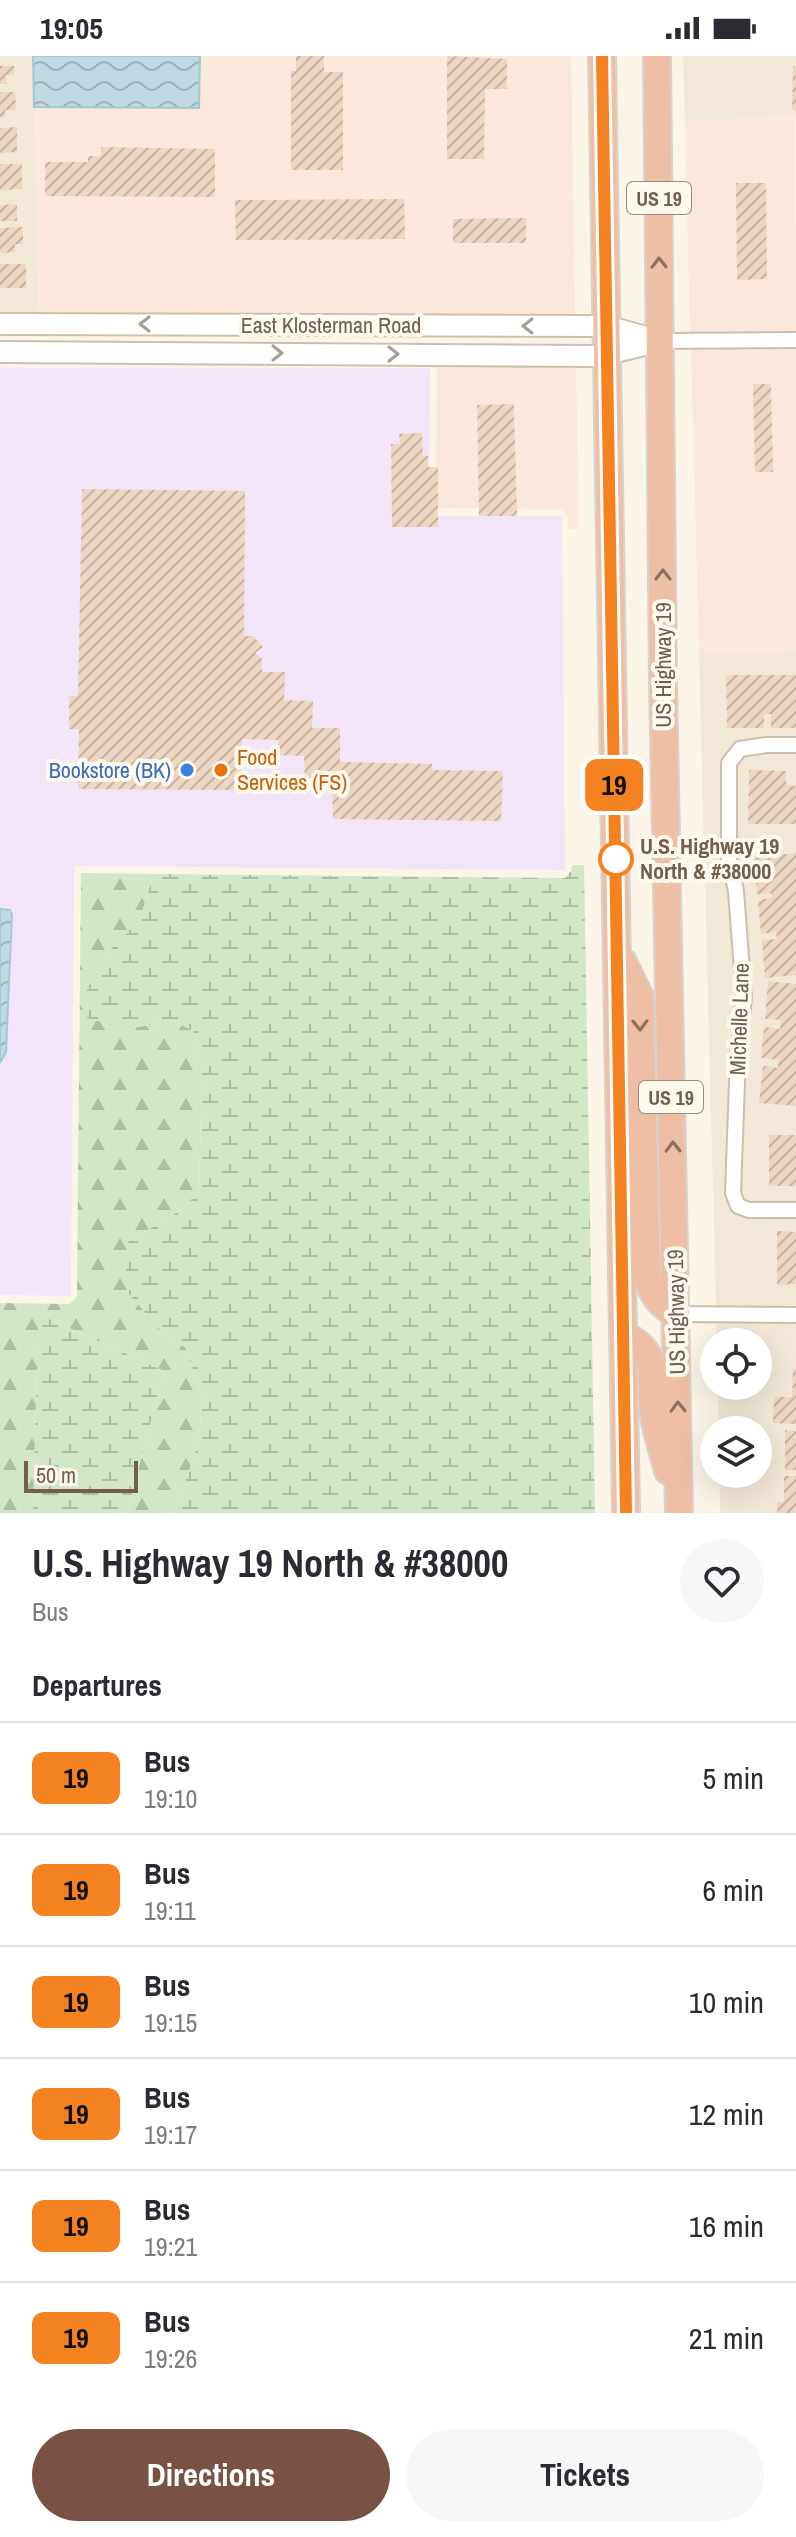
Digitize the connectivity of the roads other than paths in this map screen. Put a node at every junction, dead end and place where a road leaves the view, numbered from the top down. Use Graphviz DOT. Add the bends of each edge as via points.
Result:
graph roads {
  1 [pos="602,56"];
  2 [pos="657,56"];
  3 [pos="0,324"];
  4 [pos="606,326"];
  5 [pos="796,340"];
  6 [pos="660,341"];
  7 [pos="0,352"];
  8 [pos="606,355"];
  9 [pos="796,745"];
  10 [pos="618,952"];
  11 [pos="796,1210"];
  12 [pos="676,1314"];
  13 [pos="796,1315"];
  14 [pos="623,1335"];
  15 [pos="626,1513"];
  16 [pos="678,1513"];
  1 -- 4 [label="highway, US 19"];
  6 -- 2 [label="highway, US Highway 19 / US 19, one-way"];
  4 -- 3 [label="main road, East Klosterman Road, one-way"];
  4 -- 6 [label="main road, East Klosterman Road"];
  4 -- 8 [label="highway, US 19"];
  5 -- 6 [label="street, East Klosterman Road"];
  6 -- 8 [label="main road, East Klosterman Road"];
  12 -- 6 [label="highway, US Highway 19 / US 19, one-way"];
  7 -- 8 [label="main road, East Klosterman Road, one-way"];
  8 -- 10 [label="highway, US 19"];
  9 -- 11 [label="street, Michelle Lane" via="740,749 729,763 729,859 744,997 733,1193 738,1206 749,1210"];
  10 -- 12 [label="highway, one-way" via="640,997 647,1276 663,1307"];
  10 -- 14 [label="highway, US 19"];
  12 -- 13 [label="street"];
  16 -- 12 [label="highway, US Highway 19 / US 19, one-way"];
  14 -- 15 [label="highway, US 19"];
  14 -- 16 [label="highway" via="639,1341 652,1364 653,1411"];
}
